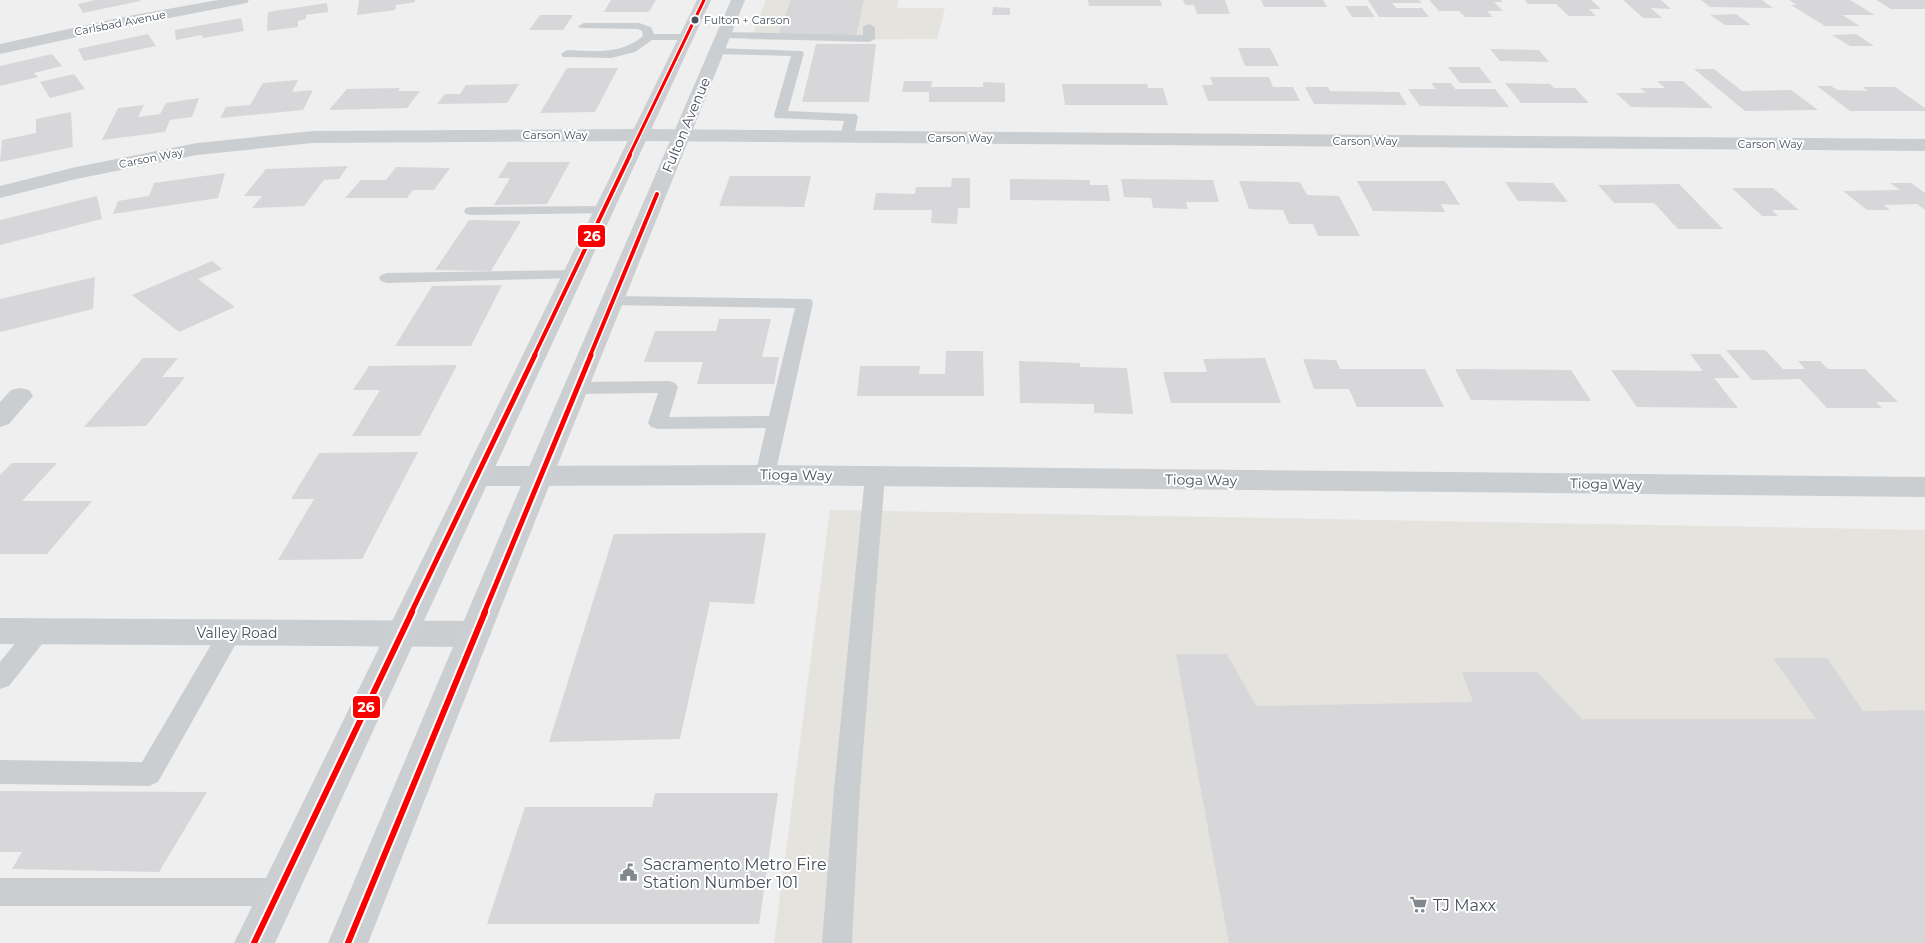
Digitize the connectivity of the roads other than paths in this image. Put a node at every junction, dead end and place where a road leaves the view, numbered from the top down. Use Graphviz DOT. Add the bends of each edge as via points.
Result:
graph roads {
  1 [pos="242,0"];
  2 [pos="704,0"];
  3 [pos="738,0"];
  4 [pos="584,26"];
  5 [pos="870,27"];
  6 [pos="649,37"];
  7 [pos="687,37"];
  8 [pos="720,44"];
  9 [pos="0,49"];
  10 [pos="567,54"];
  11 [pos="641,135"];
  12 [pos="681,136"];
  13 [pos="848,138"];
  14 [pos="1925,145"];
  15 [pos="0,192"];
  16 [pos="605,210"];
  17 [pos="471,211"];
  18 [pos="574,275"];
  19 [pos="387,278"];
  20 [pos="613,301"];
  21 [pos="576,388"];
  22 [pos="20,396"];
  23 [pos="0,418"];
  24 [pos="777,422"];
  25 [pos="765,475"];
  26 [pos="478,476"];
  27 [pos="539,476"];
  28 [pos="875,476"];
  29 [pos="1925,488"];
  30 [pos="0,632"];
  31 [pos="38,632"];
  32 [pos="230,633"];
  33 [pos="402,634"];
  34 [pos="475,634"];
  35 [pos="0,679"];
  36 [pos="0,772"];
  37 [pos="0,892"];
  38 [pos="278,892"];
  39 [pos="254,943"];
  40 [pos="348,943"];
  41 [pos="837,943"];
  1 -- 9 [label="street, Carlsbad Avenue"];
  2 -- 7 [label="main road"];
  3 -- 8 [label="main road, Fulton Avenue"];
  4 -- 6 [label="lane" via="639,26 648,29"];
  5 -- 8 [label="lane" via="869,39"];
  6 -- 7 [label="lane"];
  6 -- 10 [label="lane" via="631,51"];
  7 -- 11 [label="main road"];
  8 -- 12 [label="main road, Fulton Avenue"];
  8 -- 13 [label="lane" via="798,53 780,115 851,117"];
  11 -- 12 [label="street, Carson Way"];
  11 -- 15 [label="street, Carson Way" via="516,140 322,137 250,142 139,160"];
  11 -- 16 [label="main road"];
  12 -- 13 [label="street, Carson Way"];
  12 -- 20 [label="main road, Fulton Avenue"];
  13 -- 14 [label="street, Carson Way"];
  16 -- 17 [label="lane"];
  16 -- 18 [label="main road"];
  18 -- 19 [label="lane"];
  18 -- 26 [label="main road"];
  20 -- 21 [label="main road, Fulton Avenue"];
  20 -- 24 [label="lane" via="804,303"];
  21 -- 24 [label="lane" via="669,387 658,423"];
  21 -- 27 [label="main road, Fulton Avenue"];
  22 -- 23 [label="street"];
  24 -- 25 [label="lane"];
  25 -- 27 [label="street, Tioga Way"];
  25 -- 28 [label="street, Tioga Way"];
  26 -- 27 [label="street, Tioga Way"];
  26 -- 33 [label="main road"];
  27 -- 34 [label="main road, Fulton Avenue"];
  28 -- 29 [label="street, Tioga Way"];
  28 -- 41 [label="lane" via="847,789"];
  30 -- 31 [label="street, Valley Road"];
  31 -- 32 [label="street, Valley Road"];
  31 -- 35 [label="lane"];
  32 -- 33 [label="street, Valley Road"];
  32 -- 36 [label="lane" via="149,774"];
  33 -- 34 [label="street, Valley Road"];
  33 -- 38 [label="main road"];
  34 -- 40 [label="main road, Fulton Avenue"];
  37 -- 38 [label="lane"];
  38 -- 39 [label="main road"];
}
